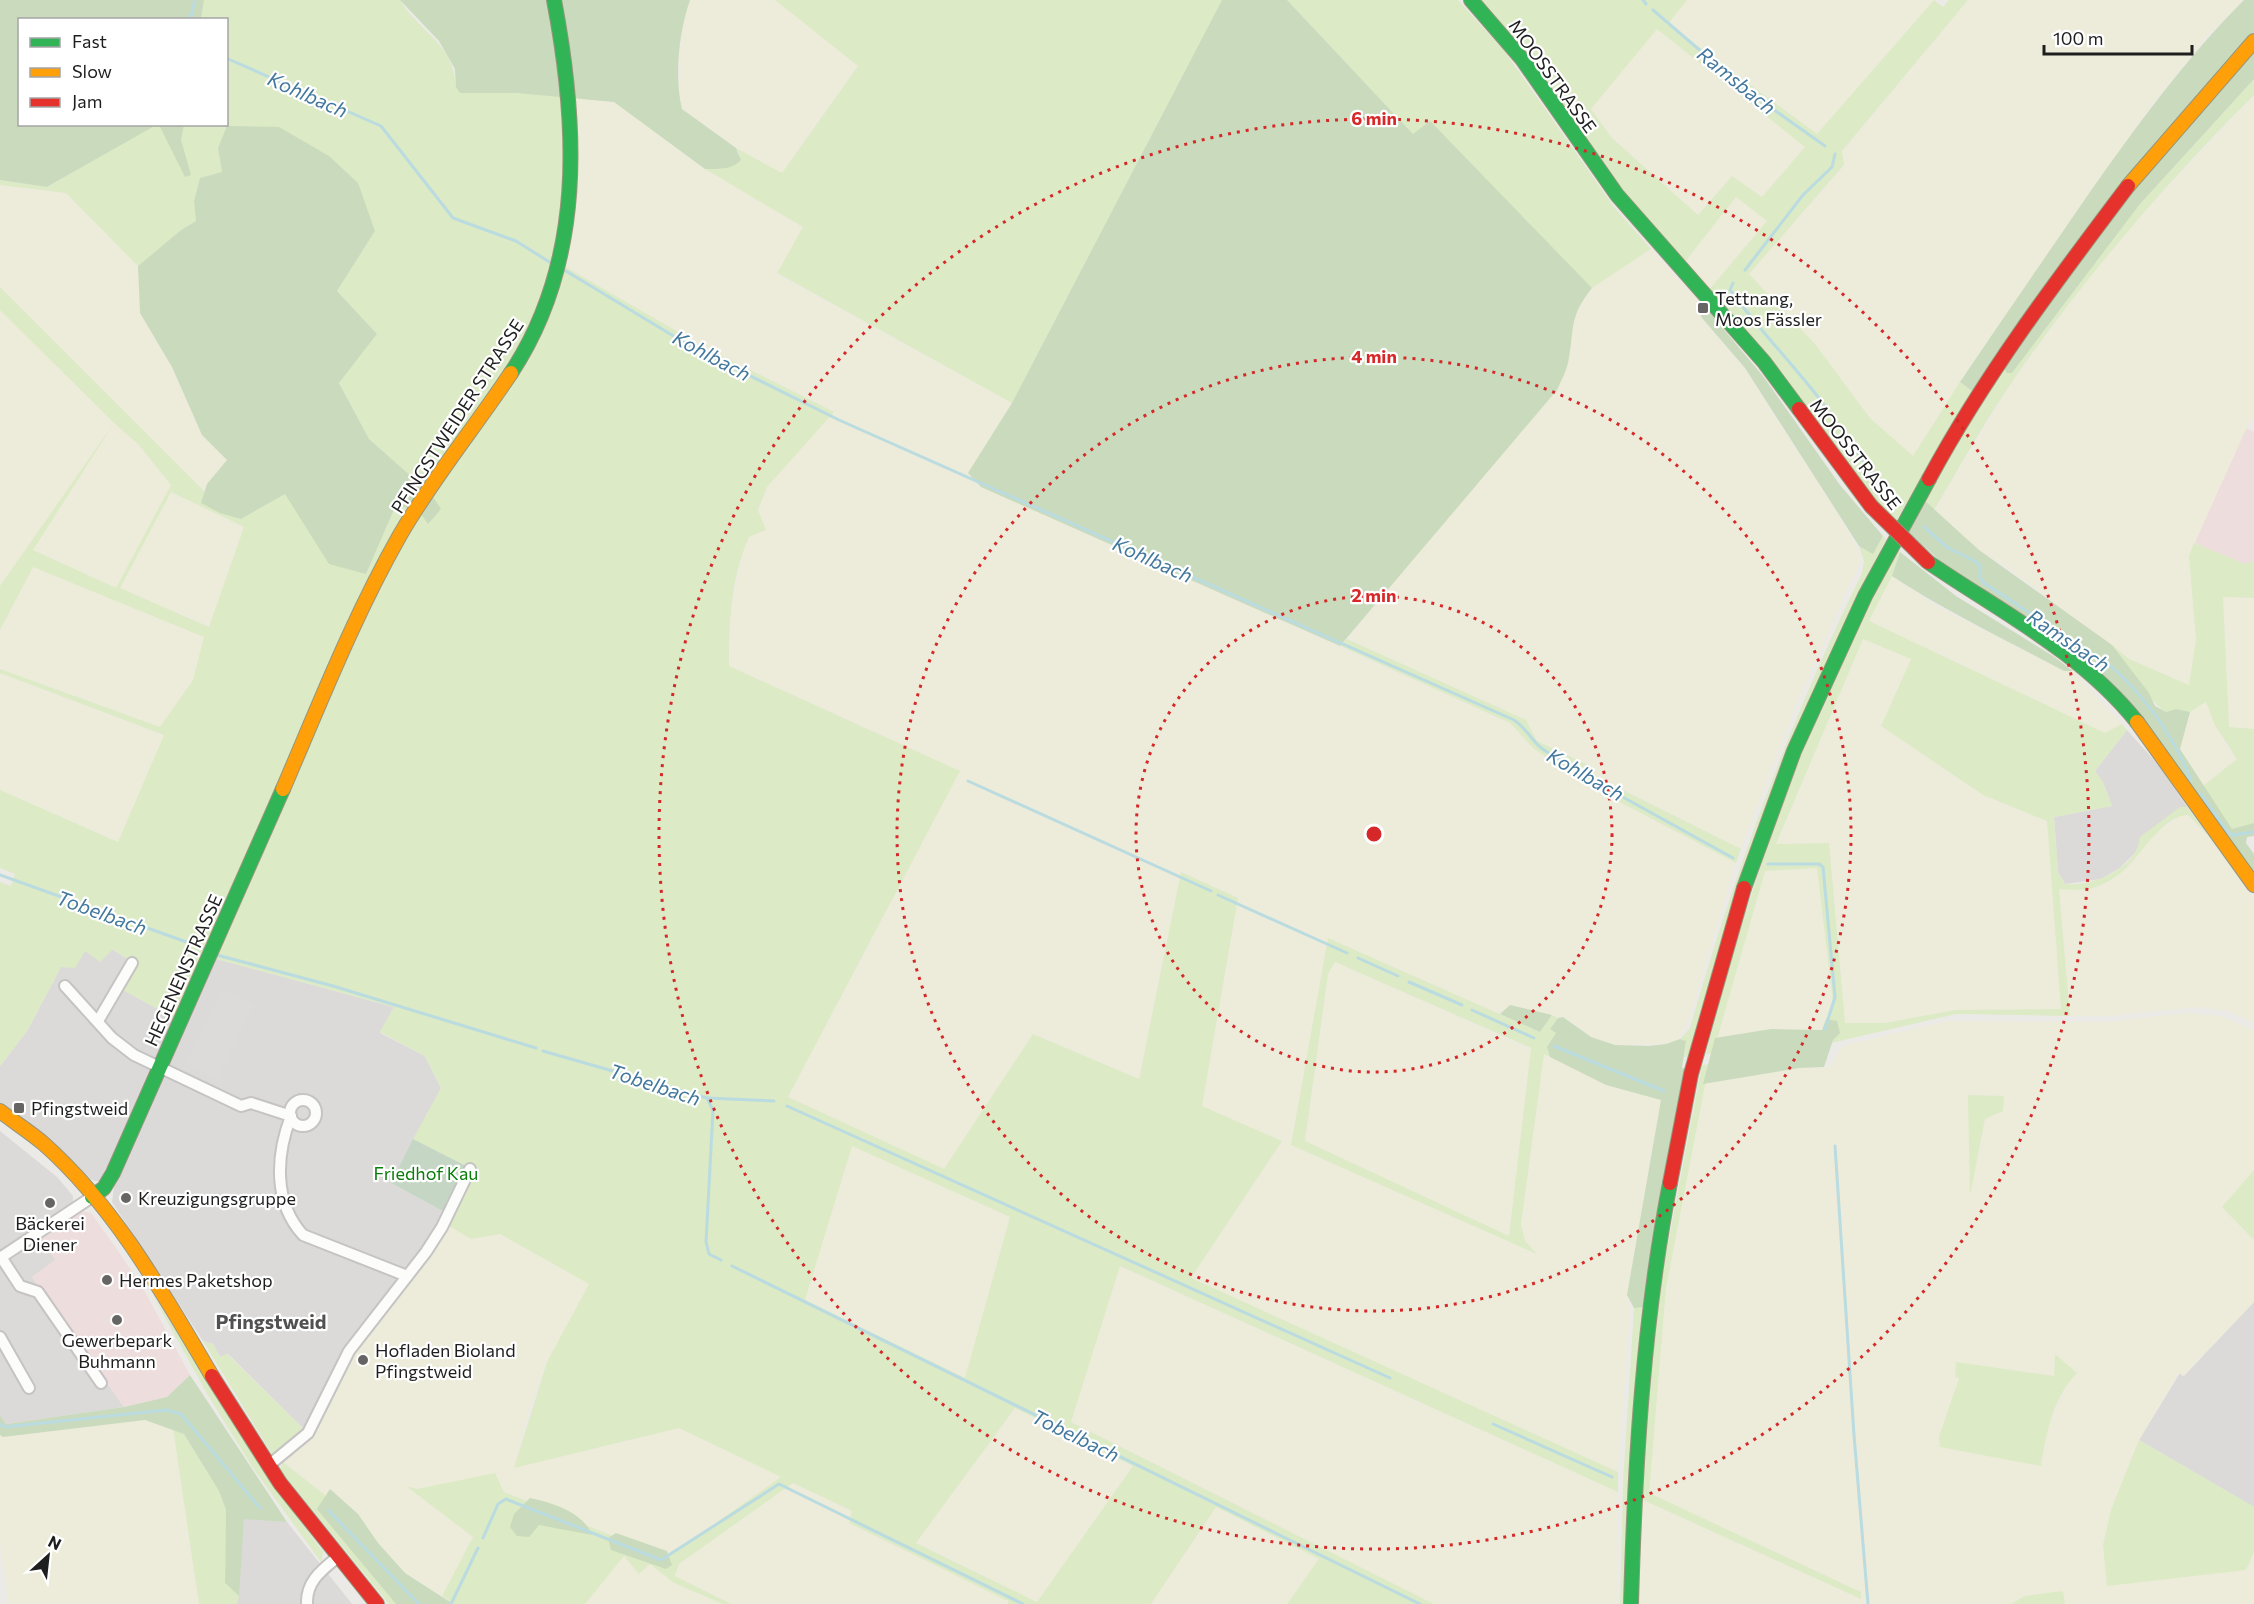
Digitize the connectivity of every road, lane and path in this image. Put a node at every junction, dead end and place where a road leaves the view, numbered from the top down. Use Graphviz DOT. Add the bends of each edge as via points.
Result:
graph roads {
  1 [pos="554,0"];
  2 [pos="1471,0"];
  3 [pos="2254,41"];
  4 [pos="2254,885"];
  5 [pos="239,888"];
  6 [pos="132,963"];
  7 [pos="65,986"];
  8 [pos="98,1021"];
  9 [pos="161,1068"];
  10 [pos="0,1111"];
  11 [pos="470,1169"];
  12 [pos="92,1197"];
  13 [pos="0,1257"];
  14 [pos="407,1276"];
  15 [pos="0,1337"];
  16 [pos="101,1383"];
  17 [pos="29,1388"];
  18 [pos="268,1466"];
  19 [pos="339,1556"];
  20 [pos="308,1604"];
  21 [pos="377,1604"];
  22 [pos="1631,1604"];
  1 -- 5 [label="street, PFINGSTWEIDER STRASSE" via="563,44 570,154 566,226 552,293 522,356 432,485 393,549"];
  2 -- 4 [label="street, MOOSSTRASSE, bridge" via="1522,59 1617,195 1764,362 1871,506 1928,562 2070,655 2106,685 2156,744"];
  3 -- 22 [label="street" via="2101,219 1979,393 1931,471 1872,582 1820,691 1781,787 1716,979 1659,1239 1642,1370"];
  5 -- 9 [label="street, HEGENENSTRASSE"];
  6 -- 8 [label="street"];
  7 -- 8 [label="street"];
  8 -- 9 [label="street" via="134,1055"];
  9 -- 12 [label="street, HEGENENSTRASSE" via="113,1173 104,1188"];
  9 -- 14 [label="street, HEGENENSTRASSE" via="241,1107 251,1103 291,1116 278,1162 286,1202 297,1228 311,1238"];
  10 -- 12 [label="street" via="51,1153"];
  11 -- 14 [label="street" via="442,1227"];
  12 -- 13 [label="street"];
  12 -- 18 [label="street" via="126,1239"];
  13 -- 16 [label="street" via="20,1286 38,1292"];
  14 -- 18 [label="street" via="349,1352 308,1433"];
  15 -- 17 [label="street"];
  18 -- 19 [label="street"];
  19 -- 20 [label="street" via="309,1584"];
  19 -- 21 [label="street"];
}
